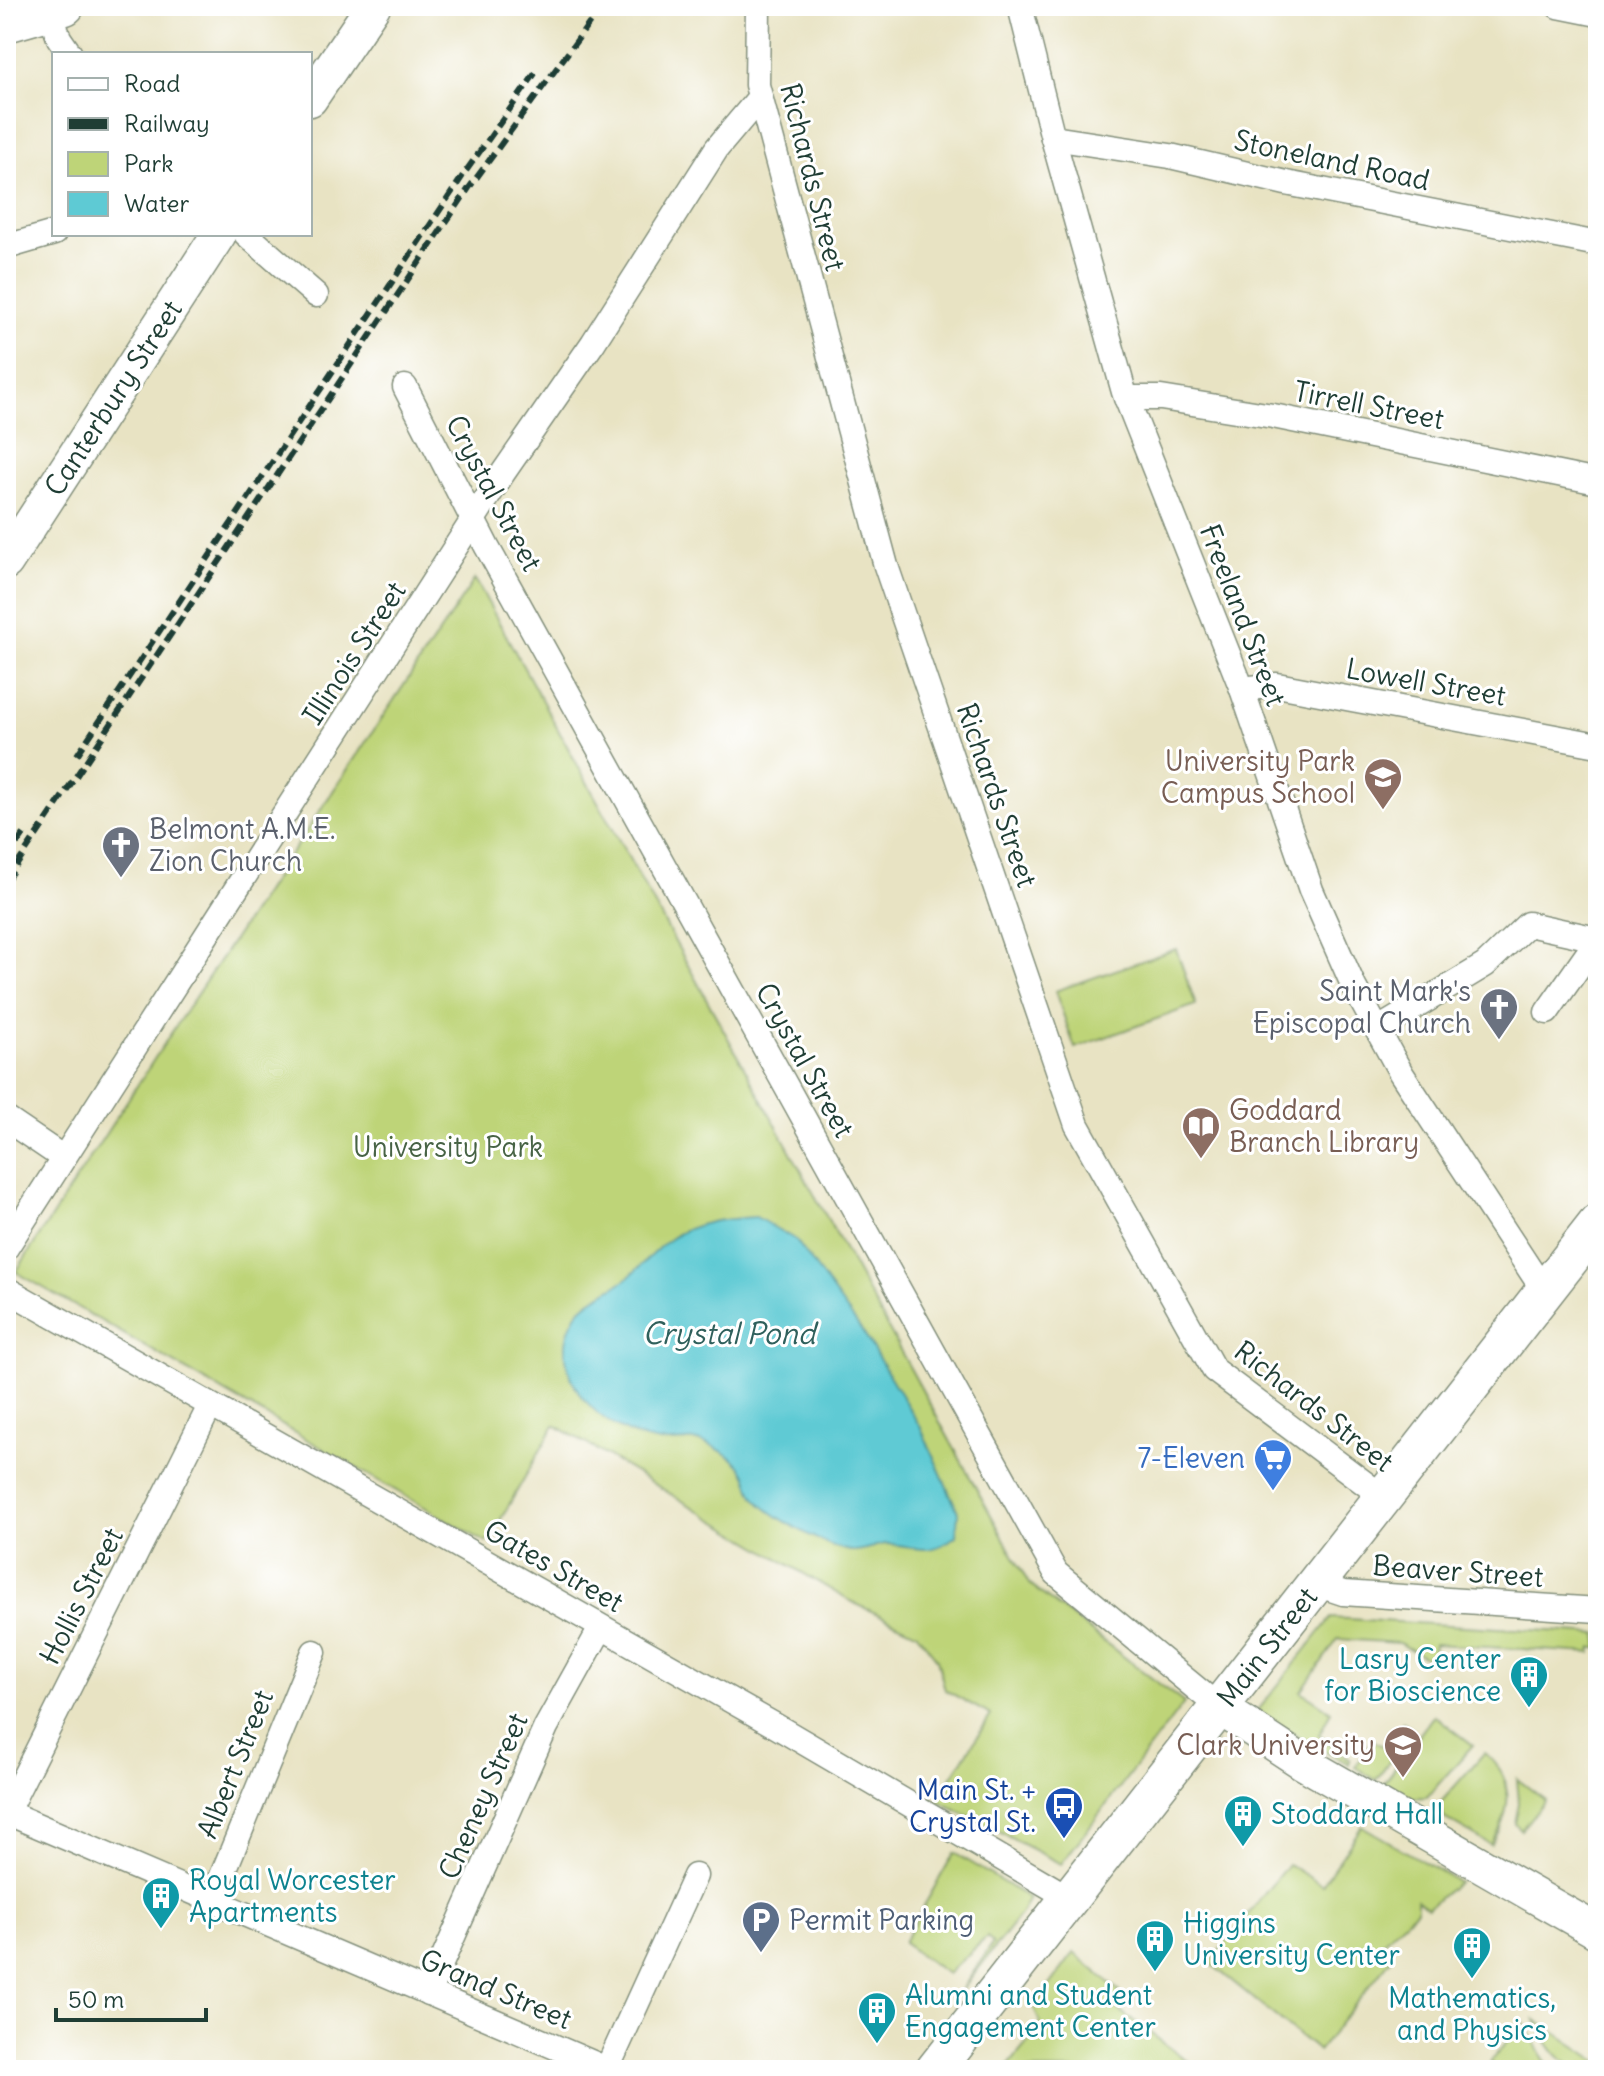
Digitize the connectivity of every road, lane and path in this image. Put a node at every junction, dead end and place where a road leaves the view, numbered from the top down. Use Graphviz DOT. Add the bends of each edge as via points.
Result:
graph roads {
  1 [pos="373,6"];
  2 [pos="758,6"];
  3 [pos="1020,6"];
  4 [pos="1558,6"];
  5 [pos="54,8"];
  6 [pos="1598,14"];
  7 [pos="6,23"];
  8 [pos="69,52"];
  9 [pos="312,96"];
  10 [pos="760,97"];
  11 [pos="1053,138"];
  12 [pos="52,234"];
  13 [pos="218,236"];
  14 [pos="248,236"];
  15 [pos="1598,244"];
  16 [pos="6,247"];
  17 [pos="316,295"];
  18 [pos="405,387"];
  19 [pos="1126,398"];
  20 [pos="1598,482"];
  21 [pos="473,522"];
  22 [pos="6,562"];
  23 [pos="1242,689"];
  24 [pos="1598,745"];
  25 [pos="1598,939"];
  26 [pos="1547,1012"];
  27 [pos="1377,1030"];
  28 [pos="6,1119"];
  29 [pos="62,1157"];
  30 [pos="1598,1223"];
  31 [pos="6,1248"];
  32 [pos="6,1289"];
  33 [pos="1544,1291"];
  34 [pos="210,1406"];
  35 [pos="1383,1497"];
  36 [pos="1316,1584"];
  37 [pos="1598,1610"];
  38 [pos="601,1628"];
  39 [pos="314,1652"];
  40 [pos="1220,1708"];
  41 [pos="6,1812"];
  42 [pos="695,1876"];
  43 [pos="1071,1899"];
  44 [pos="212,1900"];
  45 [pos="1598,1932"];
  46 [pos="428,1993"];
  47 [pos="608,2070"];
  48 [pos="935,2070"];
  1 -- 9 [label="street"];
  2 -- 10 [label="street, Richards Street"];
  3 -- 11 [label="street, Freeland Street"];
  4 -- 6 [label="street"];
  5 -- 7 [label="main road"];
  5 -- 8 [label="street"];
  10 -- 21 [label="street, Illinois Street" via="717,148"];
  10 -- 35 [label="street, Richards Street" via="886,566 1077,1125 1214,1370"];
  11 -- 15 [label="street, Stoneland Road" via="1170,156"];
  11 -- 19 [label="street, Freeland Street"];
  12 -- 16 [label="street"];
  13 -- 22 [label="street, Canterbury Street"];
  14 -- 17 [label="street"];
  18 -- 21 [label="street, Crystal Street"];
  19 -- 20 [label="street, Tirrell Street" via="1161,398 1273,416"];
  19 -- 23 [label="street, Freeland Street"];
  21 -- 29 [label="street, Illinois Street"];
  21 -- 40 [label="street, Crystal Street" via="1056,1573"];
  23 -- 24 [label="street, Lowell Street" via="1277,685"];
  23 -- 27 [label="street, Freeland Street" via="1311,890"];
  25 -- 26 [label="street"];
  25 -- 27 [label="street" via="1528,924 1485,965"];
  27 -- 33 [label="street, Freeland Street"];
  28 -- 29 [label="street"];
  29 -- 31 [label="street, Illinois Street"];
  30 -- 33 [label="main road, Main Street"];
  32 -- 34 [label="street, Gates Street"];
  33 -- 35 [label="main road, Main Street"];
  34 -- 38 [label="street, Gates Street"];
  34 -- 41 [label="street, Hollis Street"];
  35 -- 36 [label="main road, Main Street"];
  36 -- 37 [label="street, Beaver Street" via="1343,1593"];
  36 -- 40 [label="main road, Main Street"];
  38 -- 43 [label="street, Gates Street"];
  38 -- 46 [label="street, Cheney Street" via="546,1727"];
  39 -- 44 [label="street, Albert Street"];
  40 -- 43 [label="main road, Main Street"];
  40 -- 45 [label="street" via="1304,1763"];
  41 -- 44 [label="street, Grand Street"];
  42 -- 47 [label="street"];
  43 -- 48 [label="main road, Main Street"];
  44 -- 46 [label="street, Grand Street"];
  46 -- 47 [label="street, Grand Street"];
}
